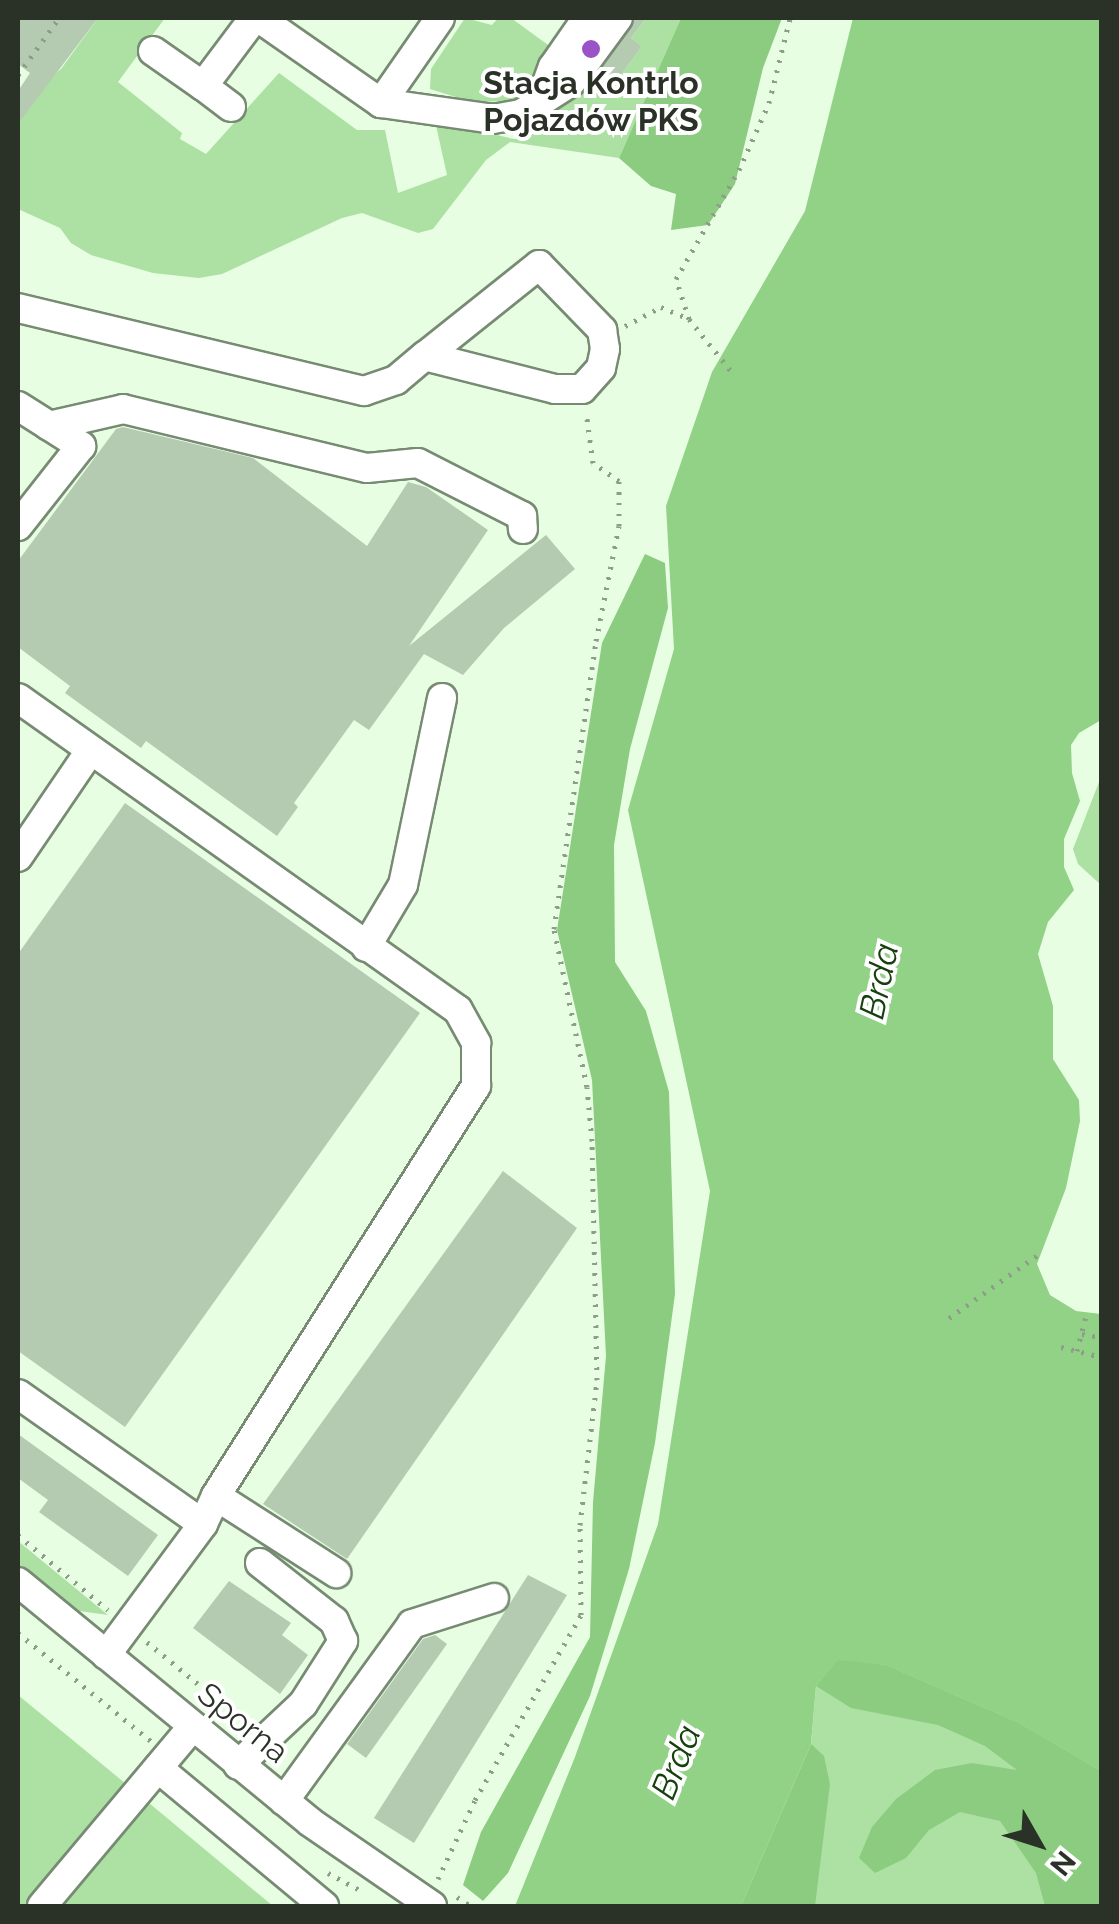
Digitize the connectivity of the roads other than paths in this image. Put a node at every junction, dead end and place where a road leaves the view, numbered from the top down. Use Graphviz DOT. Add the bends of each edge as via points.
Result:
graph roads {
  1 [pos="256,18"];
  2 [pos="440,18"];
  3 [pos="587,18"];
  4 [pos="618,18"];
  5 [pos="153,50"];
  6 [pos="203,86"];
  7 [pos="540,102"];
  8 [pos="380,103"];
  9 [pos="231,108"];
  10 [pos="18,308"];
  11 [pos="425,356"];
  12 [pos="18,406"];
  13 [pos="49,426"];
  14 [pos="18,526"];
  15 [pos="523,529"];
  16 [pos="18,698"];
  17 [pos="442,698"];
  18 [pos="90,751"];
  19 [pos="18,857"];
  20 [pos="366,946"];
  21 [pos="18,1394"];
  22 [pos="216,1496"];
  23 [pos="203,1524"];
  24 [pos="260,1564"];
  25 [pos="336,1573"];
  26 [pos="18,1582"];
  27 [pos="494,1598"];
  28 [pos="106,1655"];
  29 [pos="192,1727"];
  30 [pos="238,1765"];
  31 [pos="158,1768"];
  32 [pos="284,1801"];
  33 [pos="434,1895"];
  34 [pos="42,1906"];
  35 [pos="324,1906"];
  36 [pos="346,1906"];
  1 -- 6 [label="street"];
  1 -- 8 [label="street"];
  2 -- 8 [label="street"];
  3 -- 7 [label="street" via="553,67"];
  4 -- 7 [label="street" via="571,82"];
  5 -- 6 [label="street"];
  6 -- 9 [label="street"];
  7 -- 8 [label="street" via="493,119"];
  10 -- 11 [label="street" via="364,391 396,380"];
  11 -- 11 [label="street" via="539,265 602,330 605,350 601,368 582,388 556,389"];
  12 -- 13 [label="street"];
  13 -- 14 [label="street" via="81,446"];
  13 -- 15 [label="street" via="123,409 367,468 418,464 522,516"];
  16 -- 18 [label="street"];
  17 -- 20 [label="street" via="403,885"];
  18 -- 19 [label="street"];
  18 -- 20 [label="street"];
  20 -- 22 [label="street" via="458,1010 476,1043 476,1086"];
  21 -- 23 [label="street"];
  22 -- 23 [label="street"];
  22 -- 25 [label="street"];
  23 -- 28 [label="street"];
  24 -- 30 [label="street" via="334,1621 344,1641 303,1704"];
  26 -- 28 [label="street, Sporna"];
  27 -- 32 [label="street" via="412,1624"];
  28 -- 29 [label="street, Sporna"];
  29 -- 30 [label="street, Sporna"];
  29 -- 31 [label="street"];
  30 -- 32 [label="street, Sporna"];
  31 -- 34 [label="street"];
  31 -- 35 [label="street"];
  32 -- 33 [label="street, Sporna"];
  35 -- 36 [label="street"];
}
